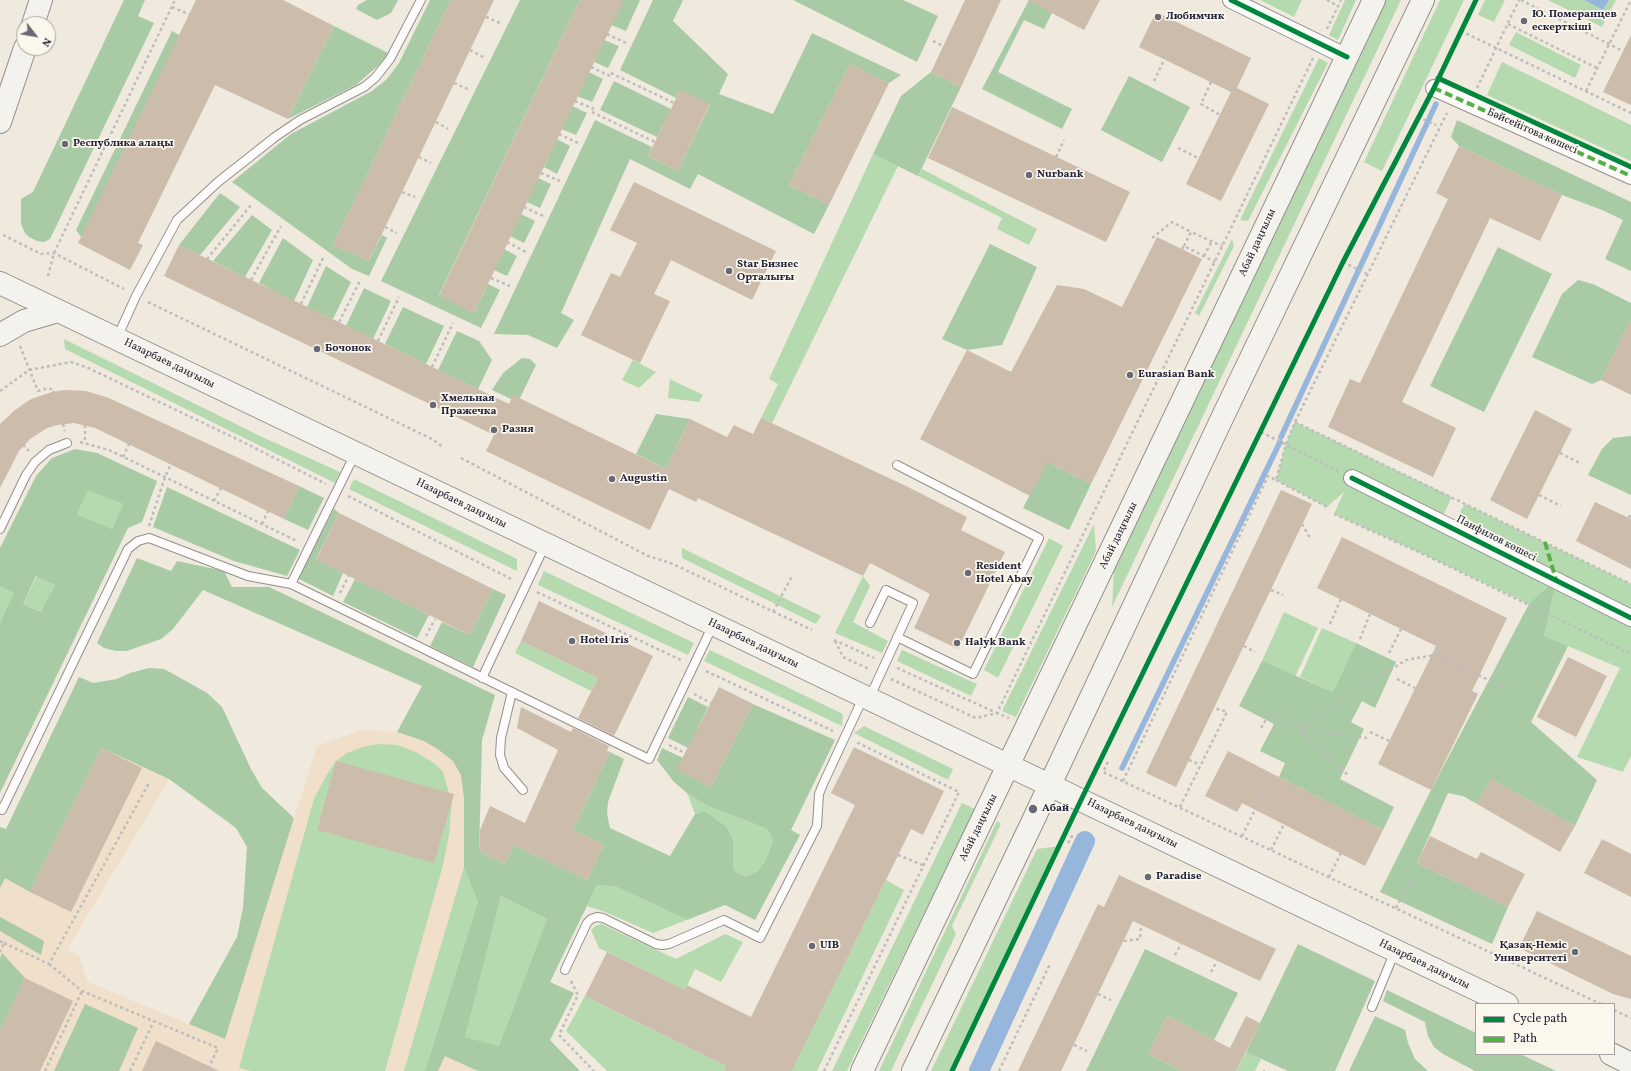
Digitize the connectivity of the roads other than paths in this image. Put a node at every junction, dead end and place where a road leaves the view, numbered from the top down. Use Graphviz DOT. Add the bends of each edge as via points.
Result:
graph roads {
  1 [pos="41,0"];
  2 [pos="421,0"];
  3 [pos="1231,0"];
  4 [pos="1374,0"];
  5 [pos="1423,0"];
  6 [pos="36,16"];
  7 [pos="22,56"];
  8 [pos="1347,57"];
  9 [pos="1434,88"];
  10 [pos="0,122"];
  11 [pos="1631,176"];
  12 [pos="0,283"];
  13 [pos="58,311"];
  14 [pos="9,338"];
  15 [pos="117,339"];
  16 [pos="68,443"];
  17 [pos="356,454"];
  18 [pos="897,465"];
  19 [pos="1352,478"];
  20 [pos="0,529"];
  21 [pos="546,545"];
  22 [pos="291,584"];
  23 [pos="1631,618"];
  24 [pos="870,623"];
  25 [pos="713,625"];
  26 [pos="897,637"];
  27 [pos="482,678"];
  28 [pos="512,692"];
  29 [pos="866,698"];
  30 [pos="1009,765"];
  31 [pos="1050,785"];
  32 [pos="523,790"];
  33 [pos="0,809"];
  34 [pos="1395,950"];
  35 [pos="565,970"];
  36 [pos="1505,1003"];
  37 [pos="1372,1007"];
  38 [pos="1613,1055"];
  39 [pos="1631,1064"];
  40 [pos="862,1071"];
  41 [pos="913,1071"];
  1 -- 6 [label="main road"];
  2 -- 15 [label="lane" via="390,59 375,78 364,87 300,120 275,137 185,212 171,230 136,296"];
  3 -- 8 [label="street"];
  4 -- 8 [label="main road, Абай даңғылы"];
  5 -- 31 [label="main road" via="1224,414"];
  7 -- 10 [label="main road"];
  8 -- 30 [label="main road, Абай даңғылы"];
  9 -- 11 [label="street, Бәйсейітова көшесі"];
  12 -- 13 [label="main road, Назарбаев даңғылы"];
  13 -- 14 [label="main road" via="24,321"];
  13 -- 15 [label="main road, Назарбаев даңғылы"];
  15 -- 17 [label="main road, Назарбаев даңғылы"];
  16 -- 20 [label="lane" via="49,450 35,462"];
  17 -- 21 [label="main road, Назарбаев даңғылы"];
  17 -- 22 [label="lane"];
  18 -- 26 [label="lane" via="1039,538 974,674"];
  19 -- 23 [label="street, Панфилов көшесі"];
  21 -- 25 [label="main road, Назарбаев даңғылы"];
  21 -- 27 [label="lane"];
  22 -- 27 [label="lane"];
  22 -- 33 [label="lane" via="248,576 149,538 138,540 128,549 2,810"];
  24 -- 26 [label="lane" via="886,590 913,603"];
  25 -- 28 [label="lane" via="649,759"];
  25 -- 29 [label="main road, Назарбаев даңғылы"];
  26 -- 29 [label="lane"];
  27 -- 28 [label="lane"];
  28 -- 32 [label="lane" via="500,755 504,768"];
  29 -- 30 [label="main road, Назарбаев даңғылы"];
  29 -- 35 [label="lane" via="844,736 820,794 817,826 760,938 724,920 662,945 596,917 587,923"];
  30 -- 31 [label="main road, Назарбаев даңғылы"];
  30 -- 40 [label="main road, Абай даңғылы"];
  31 -- 34 [label="main road, Назарбаев даңғылы"];
  31 -- 41 [label="main road"];
  34 -- 36 [label="main road, Назарбаев даңғылы"];
  34 -- 37 [label="lane"];
  38 -- 39 [label="main road"];
}
